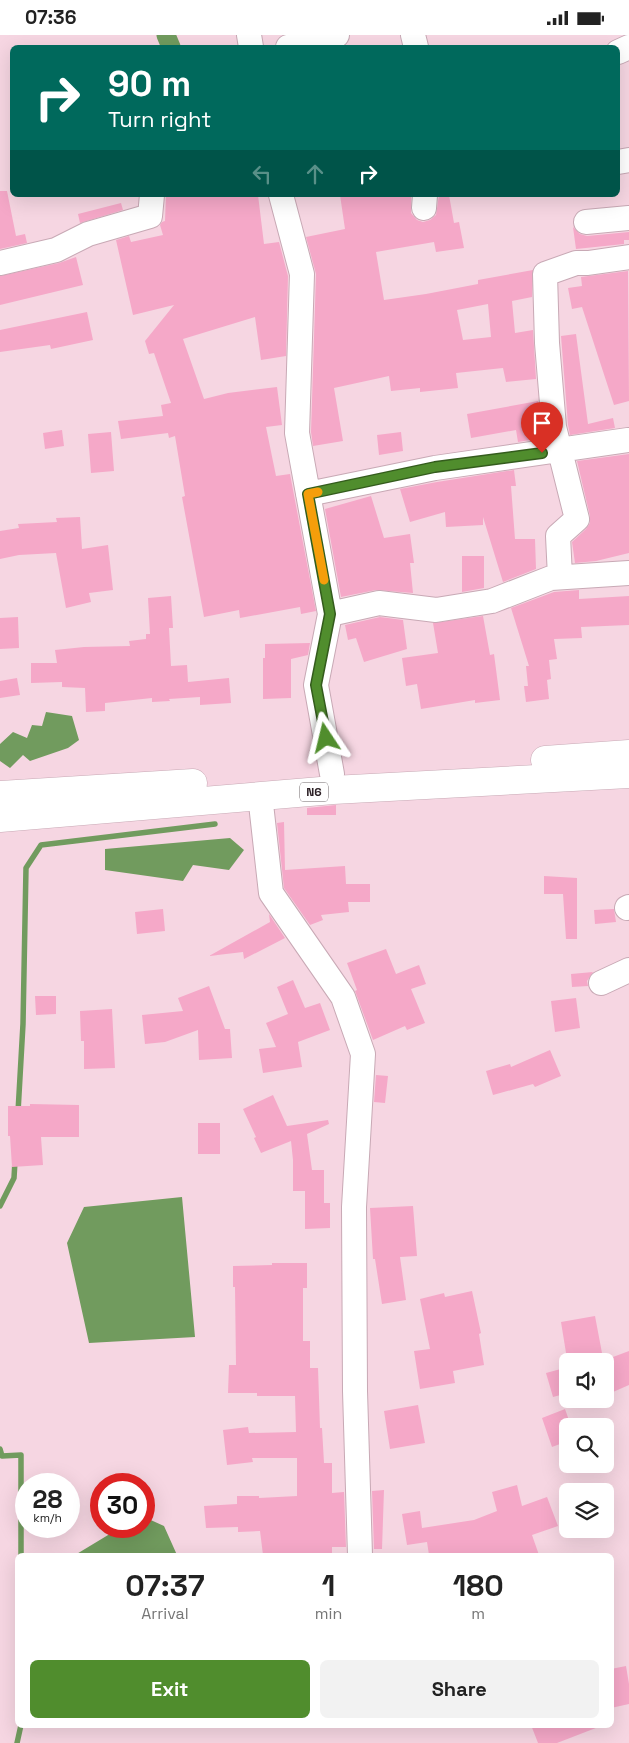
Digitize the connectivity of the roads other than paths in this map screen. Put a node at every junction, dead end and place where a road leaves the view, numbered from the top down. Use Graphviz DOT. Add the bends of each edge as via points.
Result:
graph roads {
  1 [pos="337,35"];
  2 [pos="296,45"];
  3 [pos="152,197"];
  4 [pos="282,197"];
  5 [pos="629,218"];
  6 [pos="586,221"];
  7 [pos="629,257"];
  8 [pos="0,263"];
  9 [pos="628,440"];
  10 [pos="560,450"];
  11 [pos="308,494"];
  12 [pos="629,573"];
  13 [pos="560,577"];
  14 [pos="330,614"];
  15 [pos="629,754"];
  16 [pos="332,773"];
  17 [pos="629,774"];
  18 [pos="0,795"];
  19 [pos="260,795"];
  20 [pos="0,818"];
  21 [pos="629,970"];
  22 [pos="601,983"];
  23 [pos="360,1553"];
  1 -- 2 [label="street"];
  3 -- 8 [label="street" via="150,216 88,234 56,250"];
  4 -- 11 [label="street" via="302,274 297,433"];
  5 -- 6 [label="street"];
  7 -- 10 [label="street" via="576,263 545,274 554,427"];
  9 -- 10 [label="street"];
  10 -- 11 [label="street" via="435,467"];
  10 -- 13 [label="street" via="577,519 558,536"];
  11 -- 14 [label="street"];
  12 -- 13 [label="street"];
  13 -- 14 [label="street" via="492,601 445,609 379,603"];
  14 -- 16 [label="street" via="316,685"];
  15 -- 16 [label="highway, N6"];
  16 -- 18 [label="highway, N6"];
  17 -- 19 [label="highway, N6"];
  19 -- 20 [label="highway, N6"];
  19 -- 23 [label="street" via="271,893 343,997 363,1054 354,1207"];
  21 -- 22 [label="street"];
}
